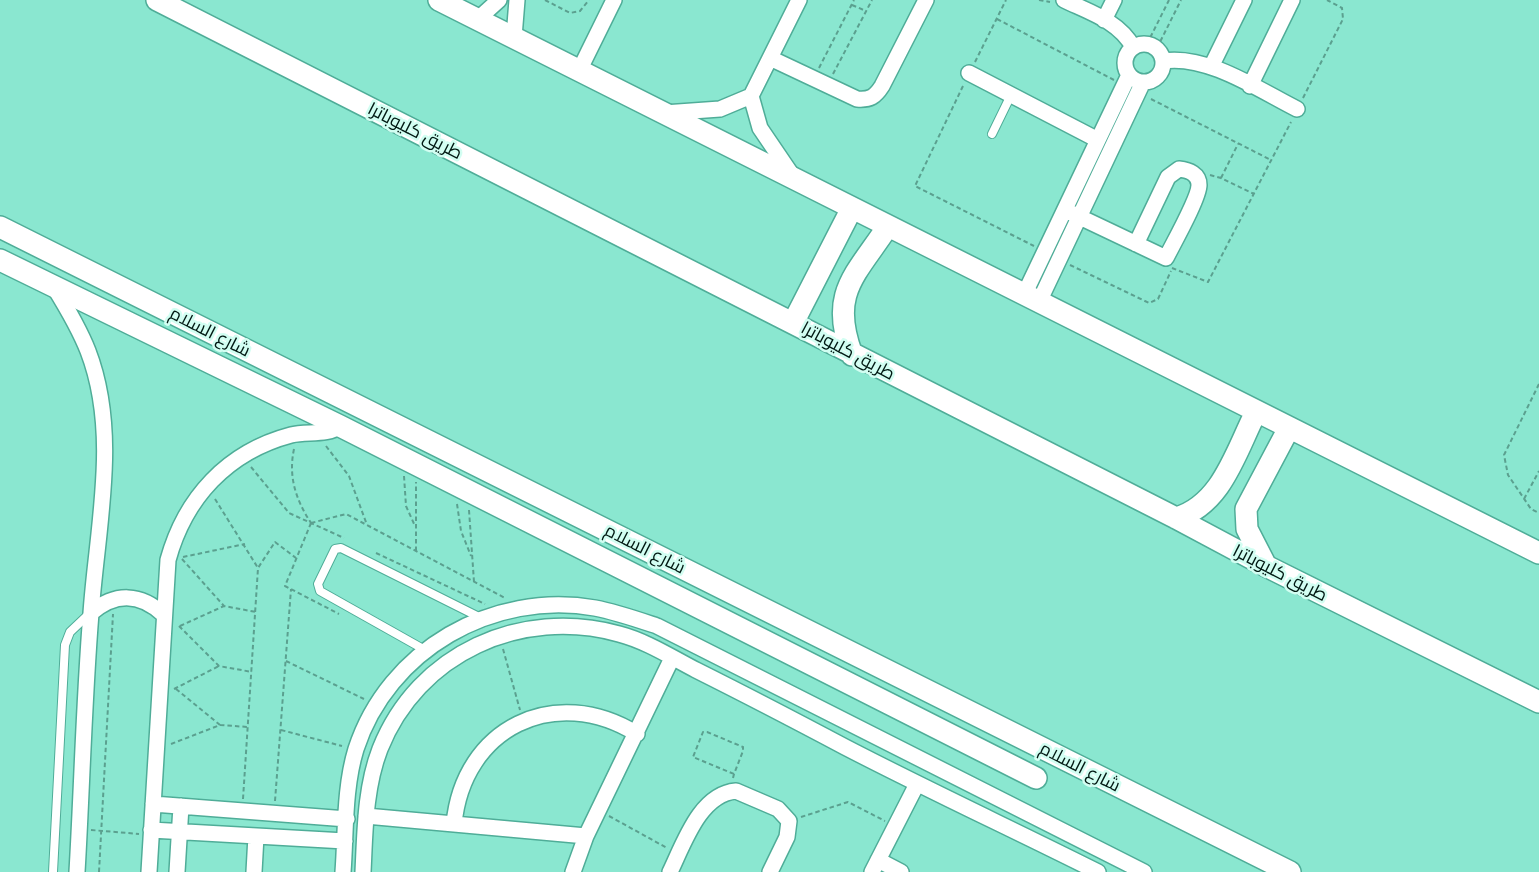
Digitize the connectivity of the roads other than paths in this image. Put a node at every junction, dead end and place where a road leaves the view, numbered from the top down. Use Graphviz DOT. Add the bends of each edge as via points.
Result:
graph roads {
  1 [pos="157,0"];
  2 [pos="439,0"];
  3 [pos="499,0"];
  4 [pos="518,0"];
  5 [pos="614,0"];
  6 [pos="799,0"];
  7 [pos="926,0"];
  8 [pos="1064,0"];
  9 [pos="1114,0"];
  10 [pos="1244,0"];
  11 [pos="1292,0"];
  12 [pos="478,19"];
  13 [pos="1104,20"];
  14 [pos="514,37"];
  15 [pos="1150,50"];
  16 [pos="770,58"];
  17 [pos="1211,67"];
  18 [pos="579,71"];
  19 [pos="969,73"];
  20 [pos="1126,80"];
  21 [pos="1250,86"];
  22 [pos="1141,87"];
  23 [pos="1011,95"];
  24 [pos="751,96"];
  25 [pos="1297,109"];
  26 [pos="663,113"];
  27 [pos="992,134"];
  28 [pos="1098,140"];
  29 [pos="795,179"];
  30 [pos="852,208"];
  31 [pos="1065,210"];
  32 [pos="1079,217"];
  33 [pos="888,226"];
  34 [pos="0,227"];
  35 [pos="30,242"];
  36 [pos="1136,244"];
  37 [pos="8,264"];
  38 [pos="54,287"];
  39 [pos="1032,298"];
  40 [pos="793,322"];
  41 [pos="852,355"];
  42 [pos="1256,412"];
  43 [pos="340,426"];
  44 [pos="1289,428"];
  45 [pos="1176,518"];
  46 [pos="1539,553"];
  47 [pos="1266,566"];
  48 [pos="91,613"];
  49 [pos="164,615"];
  50 [pos="482,619"];
  51 [pos="425,650"];
  52 [pos="672,658"];
  53 [pos="778,687"];
  54 [pos="1539,702"];
  55 [pos="769,706"];
  56 [pos="637,734"];
  57 [pos="1036,778"];
  58 [pos="917,784"];
  59 [pos="153,804"];
  60 [pos="181,806"];
  61 [pos="366,816"];
  62 [pos="347,819"];
  63 [pos="454,824"];
  64 [pos="151,830"];
  65 [pos="180,831"];
  66 [pos="256,836"];
  67 [pos="586,836"];
  68 [pos="345,841"];
  69 [pos="1091,845"];
  70 [pos="1082,864"];
  71 [pos="875,866"];
  72 [pos="53,872"];
  73 [pos="77,872"];
  74 [pos="149,872"];
  75 [pos="177,872"];
  76 [pos="254,872"];
  77 [pos="343,872"];
  78 [pos="363,872"];
  79 [pos="573,872"];
  80 [pos="670,872"];
  81 [pos="770,872"];
  82 [pos="901,872"];
  83 [pos="1098,872"];
  84 [pos="1144,872"];
  85 [pos="1290,872"];
  1 -- 40 [label="main road, طريق كليوباترا"];
  2 -- 12 [label="main road"];
  3 -- 12 [label="street"];
  4 -- 14 [label="street"];
  5 -- 18 [label="street"];
  6 -- 16 [label="street"];
  7 -- 16 [label="street" via="877,95 867,100 856,99"];
  8 -- 13 [label="street"];
  9 -- 13 [label="street"];
  10 -- 17 [label="street"];
  11 -- 21 [label="street"];
  12 -- 14 [label="main road"];
  13 -- 15 [label="street"];
  14 -- 18 [label="main road"];
  15 -- 17 [label="street"];
  15 -- 20 [label="street" via="1125,60"];
  15 -- 22 [label="street" via="1158,76"];
  16 -- 24 [label="street"];
  17 -- 21 [label="street"];
  18 -- 26 [label="main road"];
  19 -- 23 [label="street"];
  20 -- 22 [label="street"];
  20 -- 28 [label="street"];
  21 -- 25 [label="street"];
  22 -- 32 [label="street"];
  23 -- 27 [label="lane"];
  23 -- 28 [label="street"];
  24 -- 26 [label="street" via="720,109"];
  24 -- 29 [label="street" via="760,128"];
  26 -- 29 [label="main road"];
  28 -- 31 [label="street"];
  29 -- 30 [label="main road"];
  30 -- 33 [label="main road"];
  30 -- 40 [label="main road"];
  31 -- 32 [label="street"];
  31 -- 39 [label="street" via="1045,252"];
  32 -- 36 [label="street"];
  32 -- 39 [label="street" via="1059,259"];
  33 -- 39 [label="main road"];
  33 -- 41 [label="main road" via="844,297 842,320"];
  34 -- 35 [label="main road, شارع السلام"];
  35 -- 37 [label="main road"];
  35 -- 85 [label="main road, شارع السلام"];
  36 -- 36 [label="street" via="1173,172 1186,170 1197,179 1197,192 1169,263"];
  37 -- 38 [label="main road, شارع السلام"];
  38 -- 43 [label="main road, شارع السلام"];
  38 -- 48 [label="street" via="88,352 104,424 105,461"];
  39 -- 42 [label="main road"];
  40 -- 41 [label="main road, طريق كليوباترا"];
  41 -- 45 [label="main road, طريق كليوباترا"];
  42 -- 44 [label="main road"];
  42 -- 45 [label="main road" via="1216,490 1195,511"];
  43 -- 49 [label="street" via="259,446 206,485 182,520"];
  43 -- 57 [label="main road, شارع السلام"];
  44 -- 46 [label="main road"];
  44 -- 47 [label="main road" via="1246,509 1247,528"];
  45 -- 47 [label="main road, طريق كليوباترا"];
  47 -- 54 [label="main road, طريق كليوباترا"];
  48 -- 49 [label="street" via="101,604 128,597 154,605"];
  48 -- 72 [label="lane" via="70,632 65,645"];
  48 -- 73 [label="street"];
  49 -- 59 [label="street"];
  50 -- 51 [label="street" via="438,639"];
  50 -- 51 [label="lane" via="343,549 335,549 318,584 320,591"];
  50 -- 53 [label="street" via="525,608 561,605 625,615 657,626"];
  51 -- 62 [label="street" via="388,688 369,717 348,784"];
  52 -- 55 [label="street"];
  52 -- 56 [label="street"];
  52 -- 61 [label="street" via="622,634 563,625 499,635 452,659 429,677 392,724 380,750"];
  53 -- 55 [label="street"];
  53 -- 69 [label="street"];
  55 -- 58 [label="street"];
  56 -- 63 [label="street" via="587,713 552,713 523,722 502,733 477,758 460,789"];
  56 -- 67 [label="street"];
  58 -- 70 [label="street"];
  58 -- 71 [label="street"];
  59 -- 60 [label="street"];
  59 -- 64 [label="street"];
  60 -- 62 [label="street"];
  60 -- 65 [label="street"];
  61 -- 63 [label="street"];
  61 -- 78 [label="street"];
  62 -- 68 [label="street"];
  63 -- 67 [label="street"];
  64 -- 65 [label="street"];
  64 -- 74 [label="street"];
  65 -- 66 [label="street"];
  65 -- 75 [label="street"];
  66 -- 68 [label="street"];
  66 -- 76 [label="street"];
  67 -- 79 [label="street"];
  68 -- 77 [label="street"];
  69 -- 70 [label="street"];
  69 -- 84 [label="street"];
  70 -- 83 [label="street"];
  71 -- 82 [label="street"];
  80 -- 81 [label="street" via="712,799 728,792 745,793 778,809 789,821 788,837"];
}
